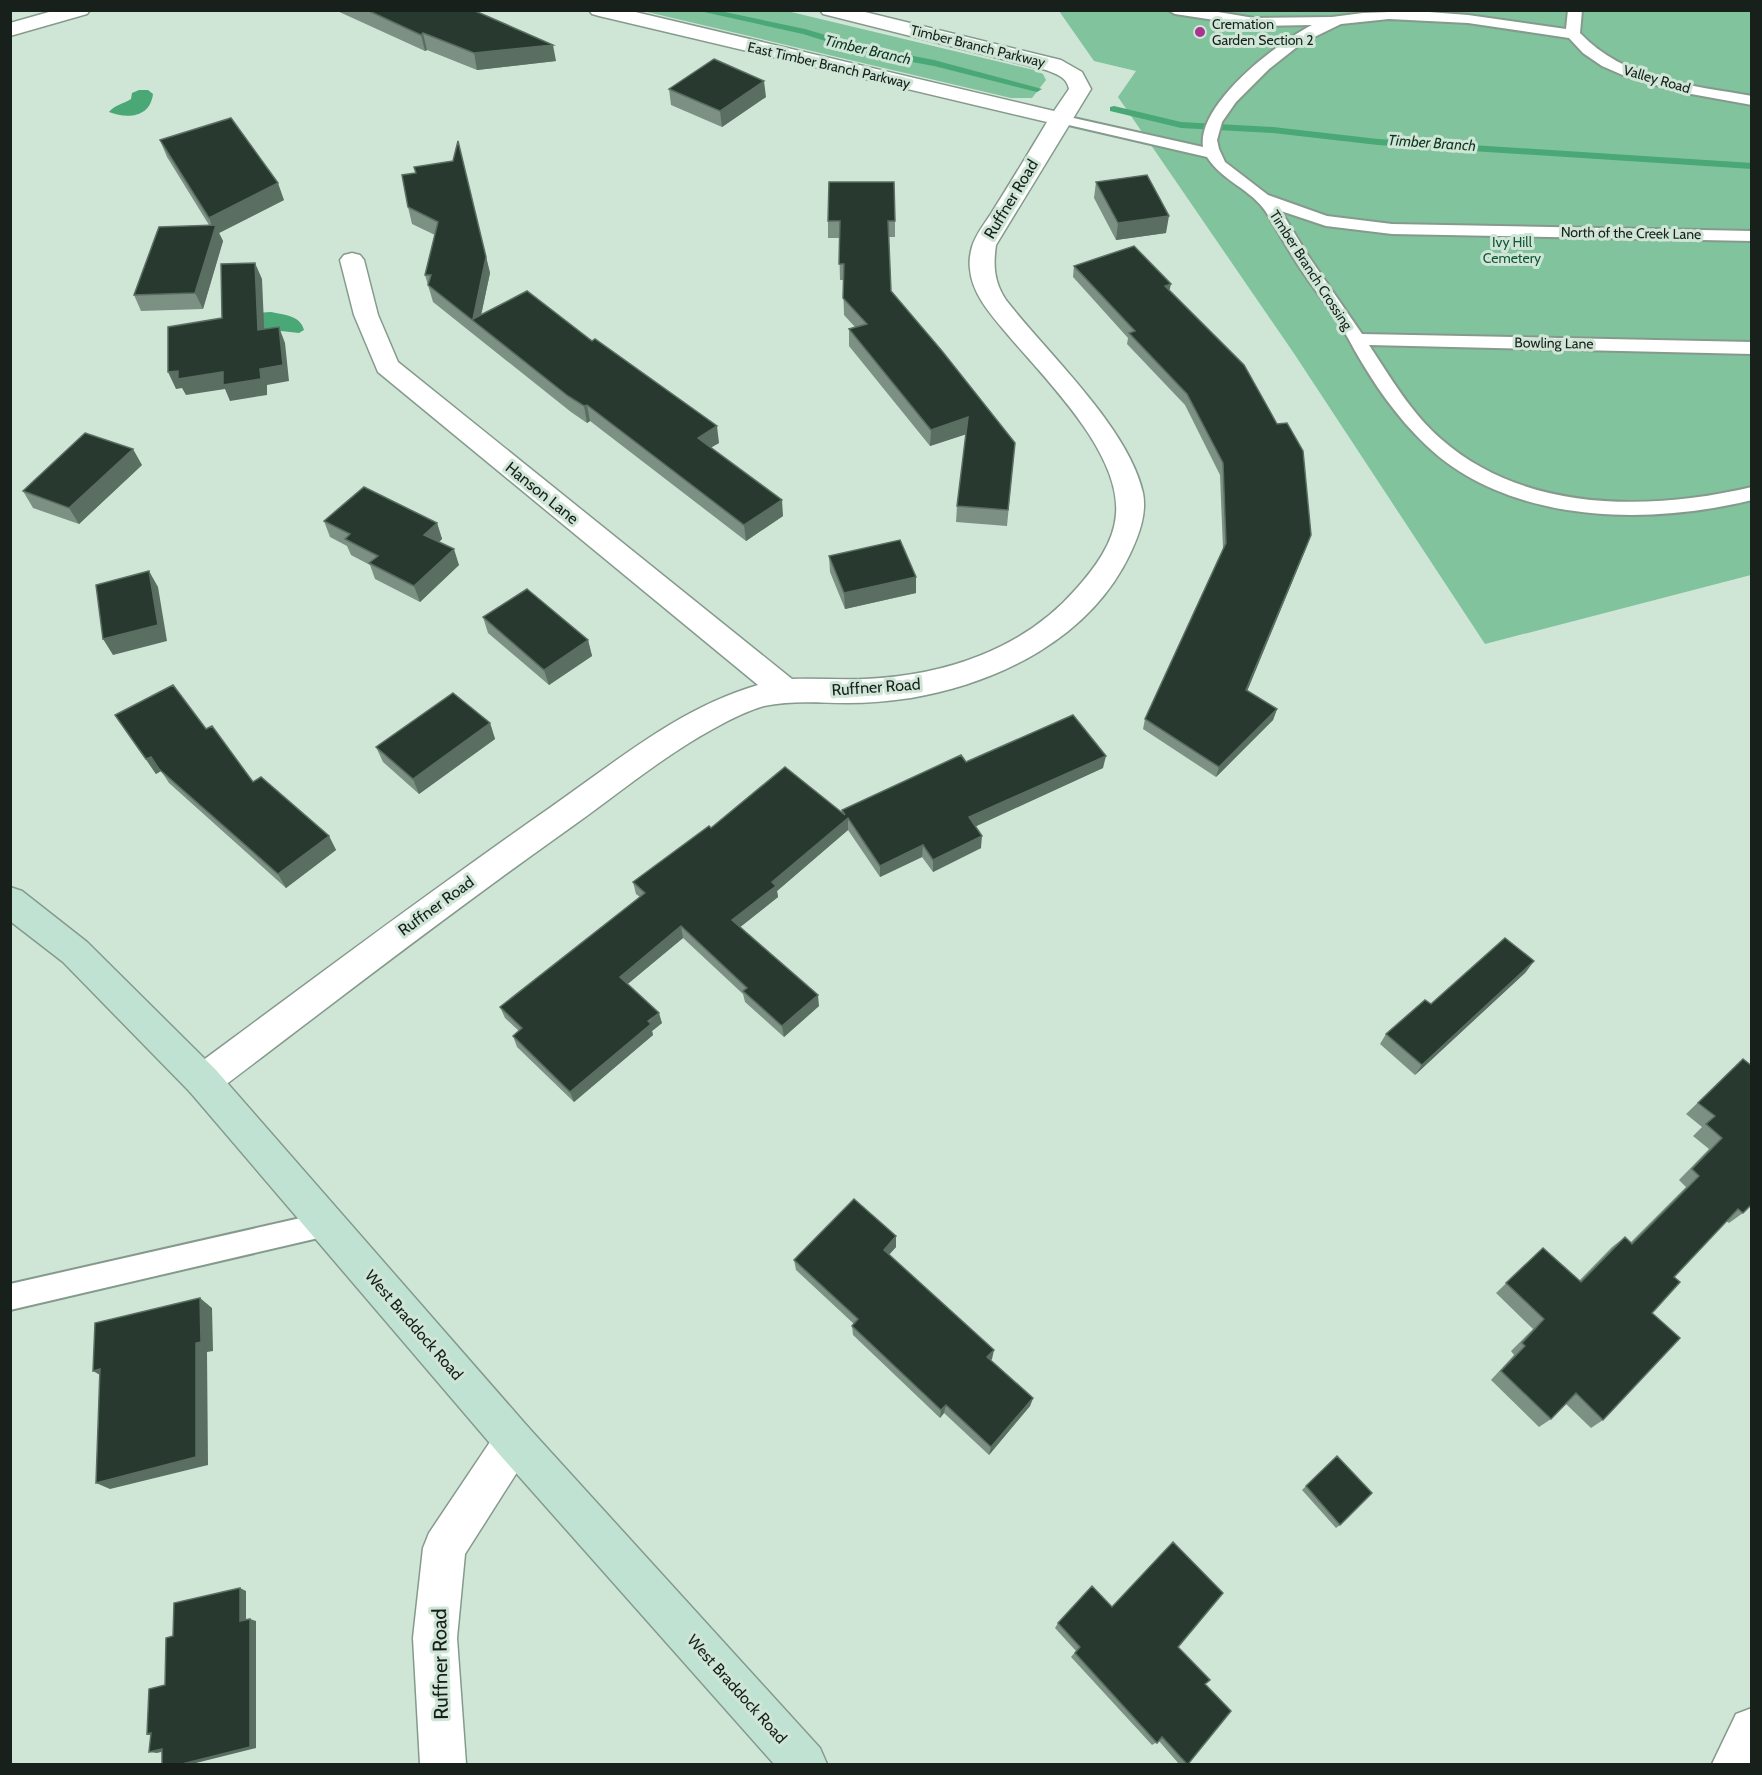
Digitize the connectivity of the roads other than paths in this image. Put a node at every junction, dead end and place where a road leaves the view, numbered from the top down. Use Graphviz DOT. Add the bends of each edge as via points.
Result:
graph roads {
  1 [pos="80,10"];
  2 [pos="599,10"];
  3 [pos="830,10"];
  4 [pos="1175,10"];
  5 [pos="1575,10"];
  6 [pos="1336,21"];
  7 [pos="10,30"];
  8 [pos="1573,34"];
  9 [pos="1752,101"];
  10 [pos="1060,118"];
  11 [pos="1213,154"];
  12 [pos="1263,198"];
  13 [pos="1752,236"];
  14 [pos="352,260"];
  15 [pos="1356,339"];
  16 [pos="1752,348"];
  17 [pos="1752,493"];
  18 [pos="784,690"];
  19 [pos="10,901"];
  20 [pos="203,1081"];
  21 [pos="327,1224"];
  22 [pos="10,1297"];
  23 [pos="514,1441"];
  24 [pos="1752,1730"];
  25 [pos="443,1764"];
  26 [pos="804,1764"];
  27 [pos="1735,1764"];
  1 -- 7 [label="street"];
  2 -- 10 [label="street, East Timber Branch Parkway"];
  3 -- 10 [label="street, Timber Branch Parkway" via="1053,64 1072,74 1080,86"];
  4 -- 6 [label="lane" via="1254,22"];
  5 -- 8 [label="lane"];
  6 -- 8 [label="lane" via="1388,15 1429,16"];
  6 -- 11 [label="lane" via="1277,52 1227,102 1214,127 1210,145"];
  8 -- 9 [label="lane, Valley Road" via="1594,55 1627,71"];
  10 -- 11 [label="lane"];
  10 -- 18 [label="street, Ruffner Road" via="984,245 981,263 984,282 1005,314 1107,440 1122,469 1131,495 1131,513 1112,567 1077,606 1044,634 992,663 927,683 865,691"];
  11 -- 12 [label="lane, Timber Branch Crossing" via="1223,169"];
  12 -- 13 [label="lane, North of the Creek Lane" via="1326,221 1392,229"];
  12 -- 15 [label="lane, Timber Branch Crossing"];
  14 -- 18 [label="street, Hanson Lane" via="366,315 387,366"];
  15 -- 16 [label="lane, Bowling Lane"];
  15 -- 17 [label="lane, Timber Branch Crossing" via="1411,418 1450,456 1498,484 1552,500 1636,509 1692,506"];
  18 -- 20 [label="street, Ruffner Road" via="748,700 685,730 452,893"];
  19 -- 20 [label="main road, West Braddock Road" via="75,952"];
  20 -- 21 [label="main road, West Braddock Road"];
  21 -- 22 [label="lane"];
  21 -- 23 [label="main road, West Braddock Road"];
  23 -- 25 [label="street, Ruffner Road" via="444,1548 435,1638"];
  23 -- 26 [label="main road, West Braddock Road"];
  24 -- 27 [label="street"];
}
